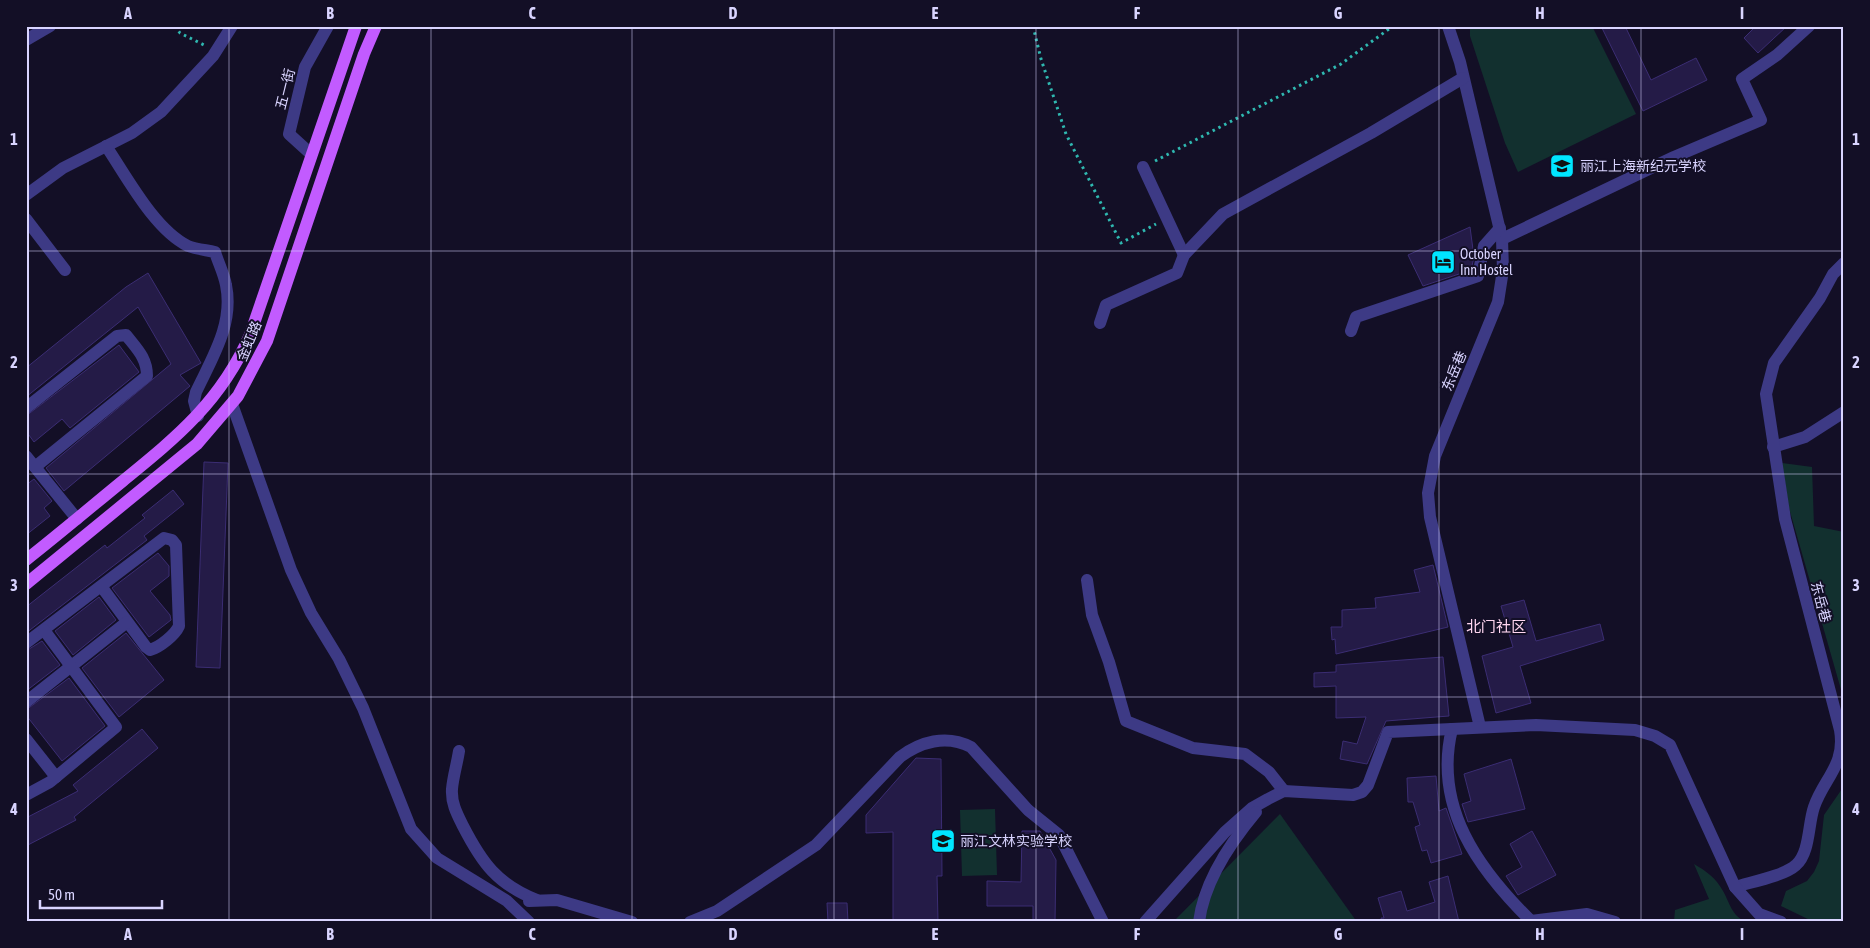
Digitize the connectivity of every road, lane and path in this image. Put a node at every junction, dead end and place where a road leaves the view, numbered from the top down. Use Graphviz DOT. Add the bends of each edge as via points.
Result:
graph roads {
  1 [pos="50,26"];
  2 [pos="174,26"];
  3 [pos="232,26"];
  4 [pos="328,26"];
  5 [pos="356,26"];
  6 [pos="376,26"];
  7 [pos="1033,26"];
  8 [pos="1393,26"];
  9 [pos="1448,26"];
  10 [pos="1809,26"];
  11 [pos="26,40"];
  12 [pos="216,51"];
  13 [pos="1464,78"];
  14 [pos="106,146"];
  15 [pos="312,154"];
  16 [pos="1143,167"];
  17 [pos="26,195"];
  18 [pos="1168,217"];
  19 [pos="26,219"];
  20 [pos="1501,234"];
  21 [pos="1184,255"];
  22 [pos="1844,263"];
  23 [pos="65,270"];
  24 [pos="1100,323"];
  25 [pos="1351,331"];
  26 [pos="232,404"];
  27 [pos="26,408"];
  28 [pos="1844,412"];
  29 [pos="198,416"];
  30 [pos="1773,447"];
  31 [pos="26,456"];
  32 [pos="35,467"];
  33 [pos="77,519"];
  34 [pos="26,560"];
  35 [pos="1087,580"];
  36 [pos="26,584"];
  37 [pos="101,586"];
  38 [pos="127,622"];
  39 [pos="44,630"];
  40 [pos="26,643"];
  41 [pos="71,666"];
  42 [pos="26,702"];
  43 [pos="1480,727"];
  44 [pos="1452,729"];
  45 [pos="28,747"];
  46 [pos="459,751"];
  47 [pos="56,777"];
  48 [pos="1284,791"];
  49 [pos="26,795"];
  50 [pos="1268,799"];
  51 [pos="1735,887"];
  52 [pos="537,900"];
  53 [pos="507,902"];
  54 [pos="1532,921"];
  55 [pos="529,922"];
  56 [pos="632,922"];
  57 [pos="690,922"];
  58 [pos="1103,922"];
  59 [pos="1144,922"];
  60 [pos="1199,922"];
  61 [pos="1615,922"];
  62 [pos="1781,922"];
  1 -- 11 [label="street"];
  2 -- 12 [label="path" via="180,33"];
  3 -- 12 [label="street"];
  4 -- 15 [label="street, 五一街" via="305,67 289,134"];
  5 -- 15 [label="main road, 金虹路"];
  6 -- 26 [label="main road, 金虹路" via="267,342"];
  7 -- 18 [label="path" via="1066,134 1121,242"];
  8 -- 16 [label="path" via="1342,64"];
  9 -- 13 [label="street, 东岳巷"];
  10 -- 20 [label="street" via="1777,55 1742,79 1761,120"];
  12 -- 14 [label="street" via="161,112 132,134"];
  13 -- 20 [label="street, 东岳巷"];
  13 -- 21 [label="street" via="1223,214"];
  14 -- 17 [label="street" via="63,168"];
  14 -- 29 [label="street" via="160,224 173,237 190,247 215,252 226,284 224,332 196,392 194,401"];
  15 -- 29 [label="main road, 金虹路" via="242,352 223,386"];
  16 -- 18 [label="street"];
  18 -- 21 [label="street"];
  19 -- 23 [label="street"];
  20 -- 25 [label="street" via="1484,246 1478,276 1356,316"];
  20 -- 43 [label="street, 东岳巷" via="1503,270 1498,302 1435,456 1428,493 1430,517"];
  21 -- 24 [label="street" via="1176,273 1106,306"];
  22 -- 30 [label="street, 东岳巷" via="1770,372 1766,394"];
  26 -- 36 [label="main road, 金虹路" via="197,444"];
  26 -- 53 [label="street" via="290,570 363,708 411,828 437,858"];
  27 -- 32 [label="street" via="117,336 126,335 147,366 147,376"];
  28 -- 30 [label="street" via="1806,437"];
  29 -- 33 [label="main road, 金虹路"];
  30 -- 51 [label="street, 东岳巷" via="1785,519 1840,730 1842,751 1814,806 1800,861 1788,870"];
  31 -- 32 [label="street"];
  32 -- 33 [label="street"];
  33 -- 34 [label="main road, 金虹路"];
  35 -- 48 [label="street" via="1092,615 1110,662 1126,721 1193,748 1245,754 1269,772"];
  37 -- 38 [label="street"];
  37 -- 38 [label="street" via="164,538 176,545 177,630 150,650"];
  37 -- 39 [label="street"];
  38 -- 41 [label="street"];
  39 -- 40 [label="street"];
  39 -- 41 [label="street"];
  41 -- 42 [label="street"];
  41 -- 47 [label="street" via="116,727"];
  43 -- 44 [label="street"];
  43 -- 51 [label="street" via="1536,725 1635,730 1663,740 1670,745"];
  44 -- 48 [label="street" via="1388,732 1368,785 1358,794"];
  44 -- 54 [label="street" via="1446,774 1455,816 1480,863"];
  45 -- 47 [label="street"];
  46 -- 52 [label="street" via="452,789 454,807 478,855 499,879"];
  47 -- 49 [label="street"];
  48 -- 50 [label="street"];
  50 -- 59 [label="street" via="1252,808 1225,832"];
  50 -- 60 [label="street" via="1231,845 1216,870 1204,894"];
  51 -- 62 [label="street" via="1759,914"];
  52 -- 53 [label="street"];
  52 -- 56 [label="street" via="557,900"];
  53 -- 55 [label="street"];
  54 -- 61 [label="street" via="1587,914"];
  57 -- 58 [label="street" via="717,912 816,845 900,758 915,747 940,740 971,747 1028,810 1056,832"];
}
